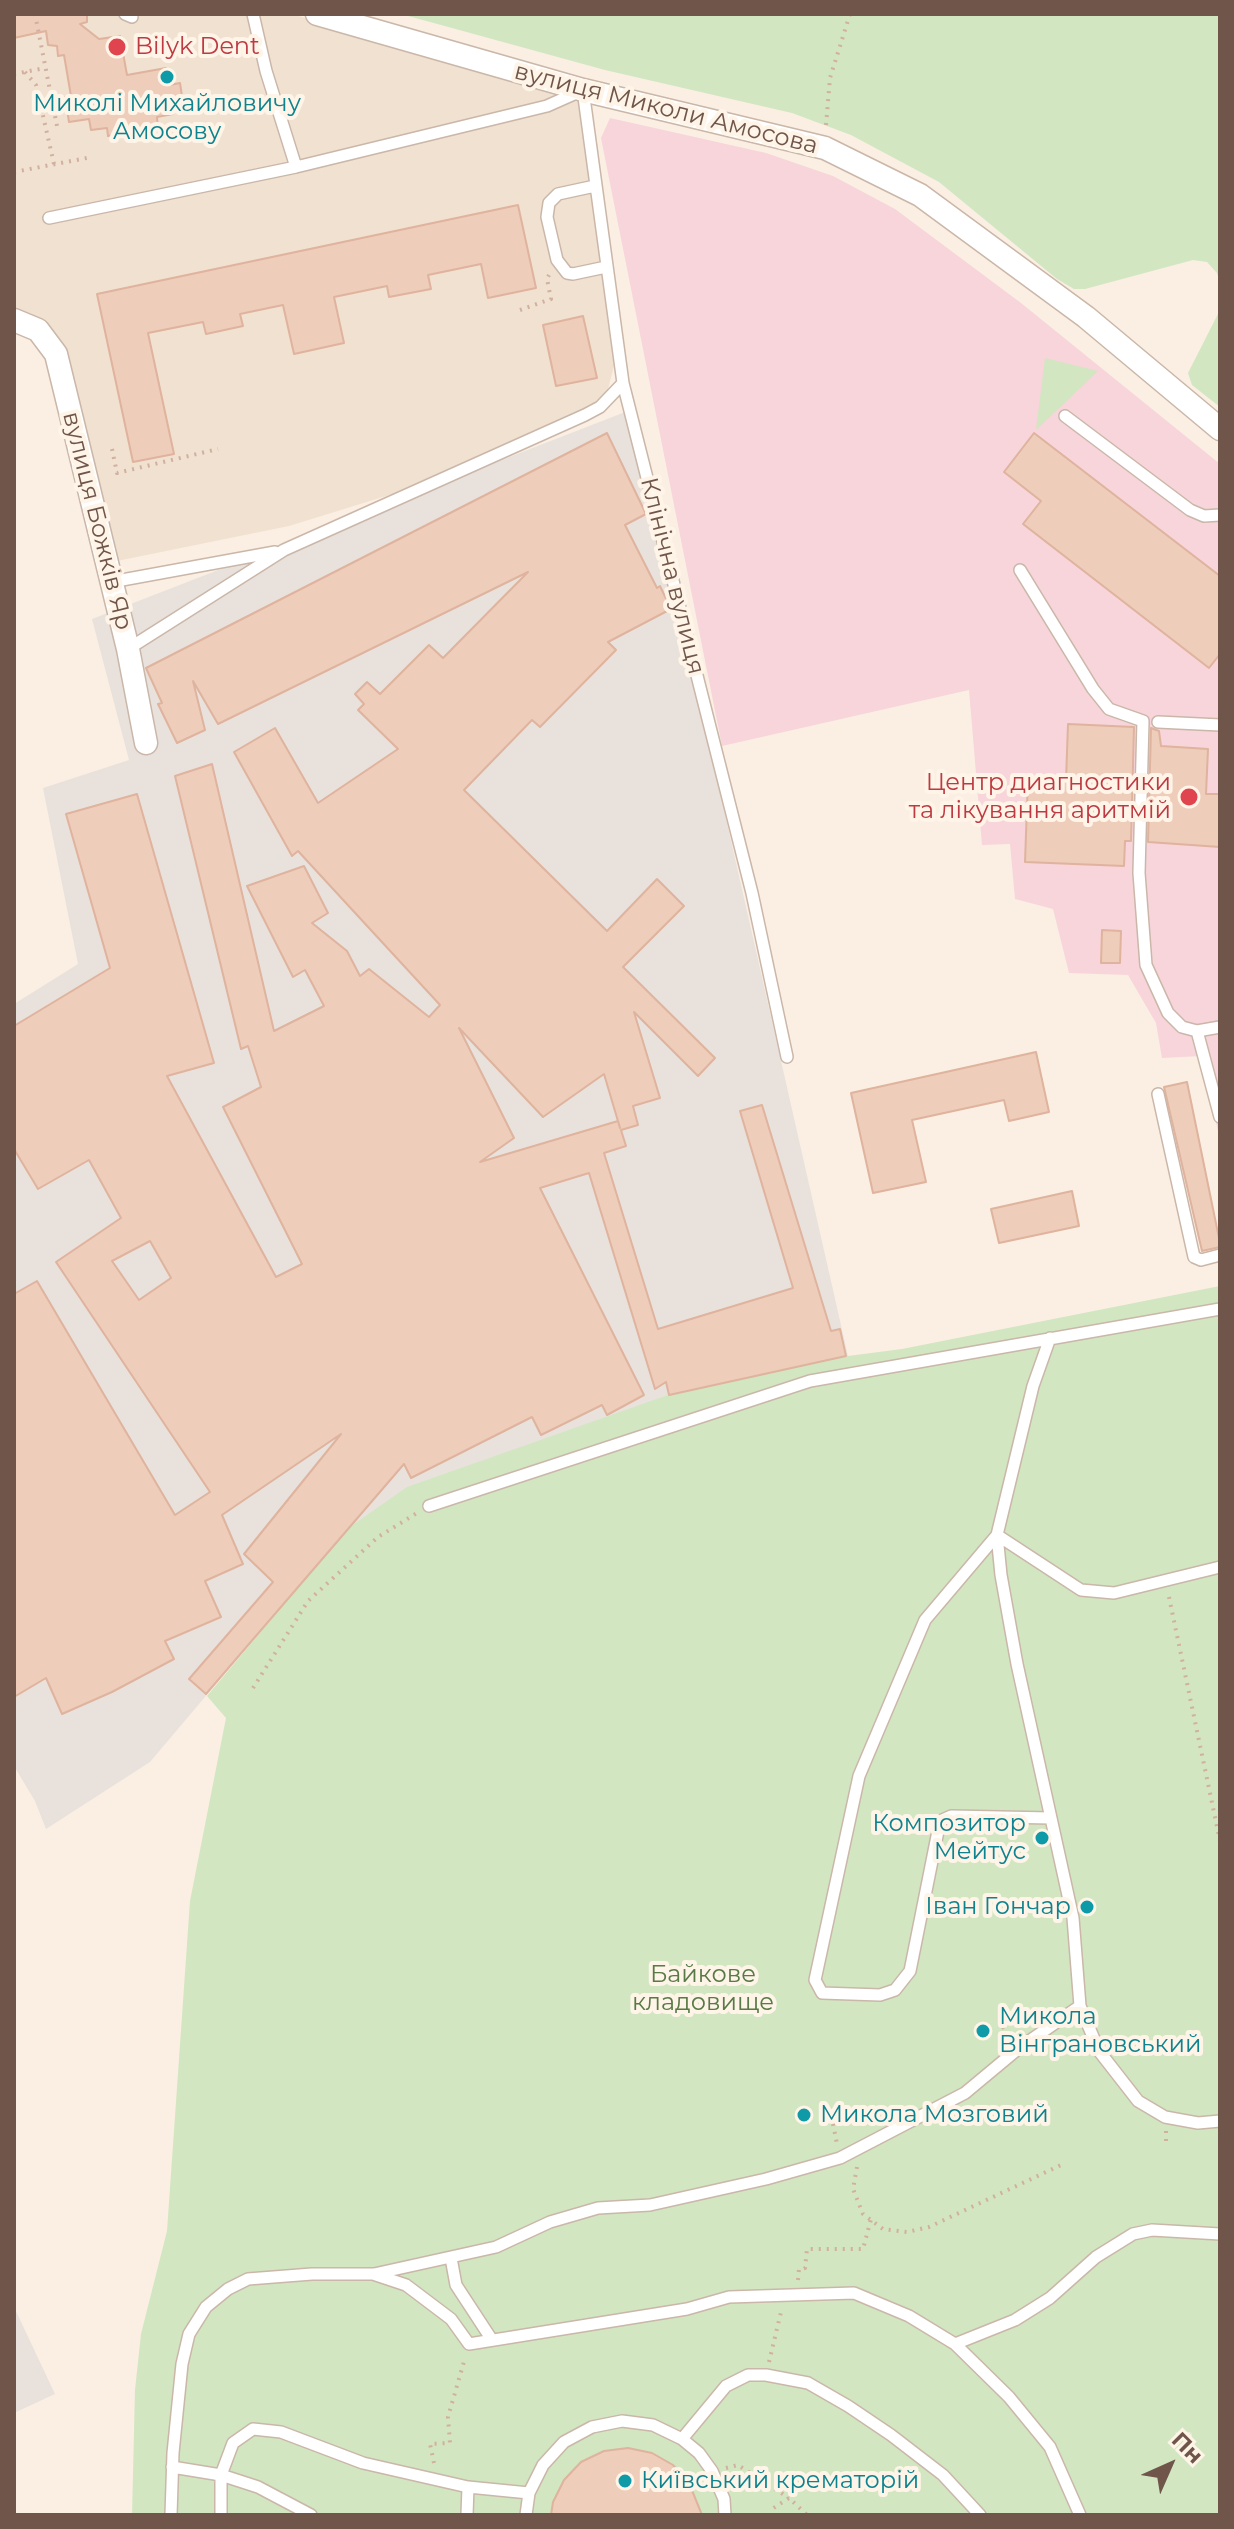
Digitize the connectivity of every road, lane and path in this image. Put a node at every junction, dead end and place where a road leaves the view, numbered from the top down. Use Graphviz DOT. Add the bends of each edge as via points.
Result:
graph roads {
  1 [pos="35,14"];
  2 [pos="253,14"];
  3 [pos="317,14"];
  4 [pos="850,14"];
  5 [pos="45,68"];
  6 [pos="25,72"];
  7 [pos="14,74"];
  8 [pos="583,90"];
  9 [pos="57,126"];
  10 [pos="825,148"];
  11 [pos="92,157"];
  12 [pos="54,164"];
  13 [pos="296,167"];
  14 [pos="14,172"];
  15 [pos="595,186"];
  16 [pos="49,218"];
  17 [pos="557,260"];
  18 [pos="606,267"];
  19 [pos="520,310"];
  20 [pos="14,320"];
  21 [pos="623,383"];
  22 [pos="1065,416"];
  23 [pos="1220,429"];
  24 [pos="112,449"];
  25 [pos="218,449"];
  26 [pos="1220,515"];
  27 [pos="284,550"];
  28 [pos="1020,570"];
  29 [pos="110,583"];
  30 [pos="128,649"];
  31 [pos="1158,722"];
  32 [pos="1220,725"];
  33 [pos="146,743"];
  34 [pos="1220,1027"];
  35 [pos="1197,1031"];
  36 [pos="787,1057"];
  37 [pos="1158,1094"];
  38 [pos="1220,1117"];
  39 [pos="1220,1255"];
  40 [pos="1220,1309"];
  41 [pos="1050,1338"];
  42 [pos="429,1506"];
  43 [pos="997,1535"];
  44 [pos="1220,1567"];
  45 [pos="1166,1580"];
  46 [pos="253,1688"];
  47 [pos="1051,1818"];
  48 [pos="1220,1841"];
  49 [pos="1080,2006"];
  50 [pos="1220,2121"];
  51 [pos="878,2140"];
  52 [pos="1061,2165"];
  53 [pos="871,2219"];
  54 [pos="1220,2234"];
  55 [pos="451,2258"];
  56 [pos="373,2274"];
  57 [pos="798,2278"];
  58 [pos="776,2326"];
  59 [pos="492,2340"];
  60 [pos="955,2344"];
  61 [pos="771,2353"];
  62 [pos="462,2365"];
  63 [pos="682,2439"];
  64 [pos="435,2464"];
  65 [pos="172,2467"];
  66 [pos="712,2471"];
  67 [pos="221,2475"];
  68 [pos="468,2487"];
  69 [pos="529,2493"];
  70 [pos="789,2498"];
  71 [pos="171,2515"];
  72 [pos="221,2515"];
  73 [pos="311,2515"];
  74 [pos="467,2515"];
  75 [pos="526,2515"];
  76 [pos="725,2515"];
  77 [pos="772,2515"];
  78 [pos="807,2515"];
  79 [pos="980,2515"];
  80 [pos="1080,2515"];
  1 -- 5 [label="path"];
  2 -- 13 [label="lane"];
  3 -- 8 [label="street, вулиця Миколи Амосова"];
  4 -- 10 [label="path" via="830,78"];
  5 -- 6 [label="path"];
  5 -- 9 [label="path"];
  6 -- 7 [label="path"];
  6 -- 12 [label="path" via="36,85"];
  8 -- 10 [label="street, вулиця Миколи Амосова"];
  8 -- 13 [label="lane" via="547,106"];
  8 -- 15 [label="lane, Клінічна вулиця"];
  10 -- 23 [label="street, вулиця Миколи Амосова" via="920,195 1086,317"];
  11 -- 12 [label="path"];
  12 -- 14 [label="path"];
  13 -- 16 [label="lane"];
  15 -- 17 [label="lane" via="558,194 549,203"];
  15 -- 18 [label="lane, Клінічна вулиця"];
  17 -- 18 [label="lane" via="573,274"];
  17 -- 19 [label="path" via="547,279 551,299"];
  18 -- 21 [label="lane, Клінічна вулиця"];
  20 -- 29 [label="street, вулиця Божків Яр" via="38,330 56,354"];
  21 -- 27 [label="lane" via="585,415"];
  21 -- 36 [label="lane, Клінічна вулиця" via="752,893"];
  22 -- 26 [label="lane" via="1190,510"];
  24 -- 25 [label="path" via="117,473"];
  27 -- 29 [label="lane"];
  27 -- 30 [label="lane"];
  28 -- 35 [label="lane" via="1109,709 1143,721 1139,873 1146,965 1168,1013 1182,1027"];
  29 -- 30 [label="street, вулиця Божків Яр"];
  30 -- 33 [label="street, вулиця Божків Яр"];
  31 -- 32 [label="lane"];
  34 -- 35 [label="lane"];
  35 -- 38 [label="lane"];
  37 -- 39 [label="lane" via="1194,1257"];
  40 -- 41 [label="lane"];
  41 -- 42 [label="lane" via="810,1381"];
  41 -- 43 [label="lane"];
  42 -- 46 [label="path" via="378,1537 308,1601"];
  43 -- 45 [label="lane" via="1081,1590 1114,1593"];
  43 -- 47 [label="lane" via="1009,1620"];
  43 -- 47 [label="lane" via="925,1620 859,1776 815,1980 822,1993 880,1995 895,1990 910,1971 940,1821 951,1816"];
  44 -- 45 [label="lane"];
  45 -- 48 [label="path"];
  47 -- 49 [label="lane" via="1073,1918"];
  49 -- 50 [label="lane" via="1099,2051 1138,2101 1165,2117"];
  49 -- 51 [label="lane" via="965,2093"];
  51 -- 53 [label="path" via="858,2162 853,2189 863,2214"];
  51 -- 55 [label="lane" via="840,2158 766,2179 650,2205 598,2208 550,2222 496,2247"];
  52 -- 53 [label="path" via="929,2227 907,2232 883,2229"];
  53 -- 57 [label="path" via="863,2249 807,2249"];
  54 -- 60 [label="lane" via="1133,2234 1096,2257 1039,2306"];
  55 -- 56 [label="lane"];
  55 -- 59 [label="lane" via="456,2285"];
  56 -- 59 [label="lane" via="406,2285 451,2319 469,2344"];
  56 -- 65 [label="lane" via="248,2279 206,2307 189,2334 182,2364"];
  58 -- 61 [label="path"];
  59 -- 60 [label="lane" via="729,2297 854,2293 909,2316"];
  60 -- 80 [label="lane" via="1050,2447"];
  62 -- 64 [label="path" via="448,2417 450,2443 430,2444"];
  63 -- 66 [label="lane"];
  63 -- 69 [label="lane" via="653,2425 622,2421 592,2427 564,2442 543,2465"];
  63 -- 79 [label="lane" via="726,2386 748,2375 808,2383 943,2475"];
  65 -- 67 [label="lane"];
  65 -- 71 [label="lane"];
  66 -- 70 [label="path" via="738,2465"];
  66 -- 76 [label="lane"];
  67 -- 68 [label="lane" via="233,2443 253,2429 281,2432 363,2463"];
  67 -- 72 [label="lane"];
  67 -- 73 [label="lane" via="258,2487"];
  68 -- 69 [label="lane"];
  68 -- 74 [label="lane"];
  69 -- 75 [label="lane"];
  70 -- 77 [label="path" via="772,2509"];
  70 -- 78 [label="path"];
}
